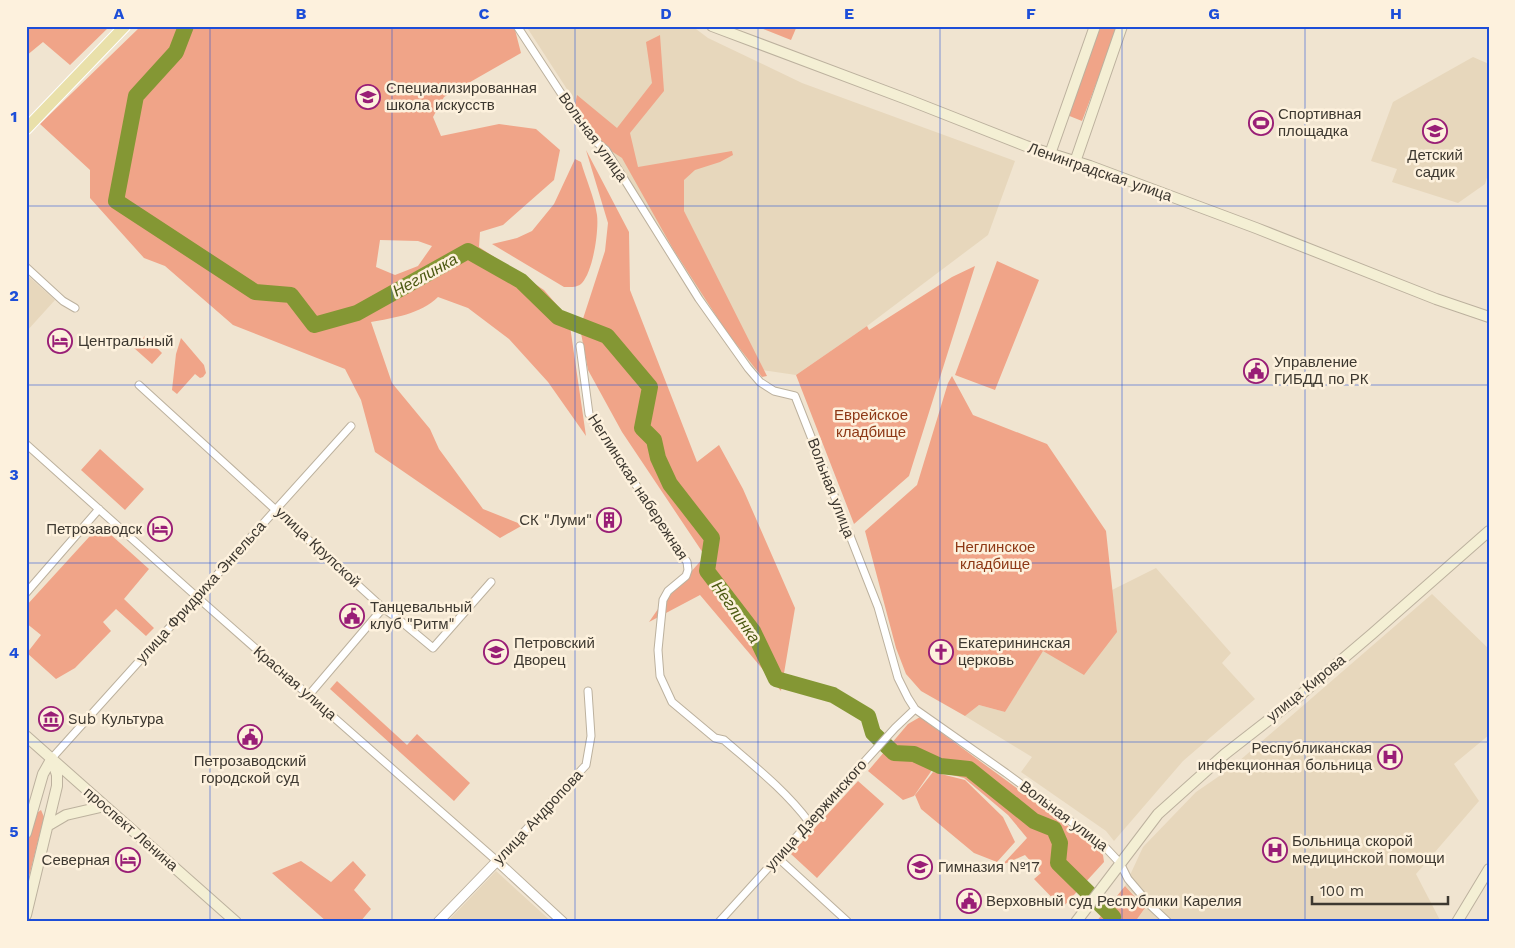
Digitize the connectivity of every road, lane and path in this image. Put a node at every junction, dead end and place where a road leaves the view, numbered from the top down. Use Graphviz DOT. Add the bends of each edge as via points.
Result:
graph roads {
  1 [pos="125,26"];
  2 [pos="517,26"];
  3 [pos="712,26"];
  4 [pos="1096,26"];
  5 [pos="1122,26"];
  6 [pos="26,129"];
  7 [pos="1050,154"];
  8 [pos="1075,162"];
  9 [pos="26,267"];
  10 [pos="75,308"];
  11 [pos="1489,317"];
  12 [pos="580,346"];
  13 [pos="139,384"];
  14 [pos="351,426"];
  15 [pos="26,444"];
  16 [pos="100,509"];
  17 [pos="276,509"];
  18 [pos="1489,531"];
  19 [pos="491,582"];
  20 [pos="26,592"];
  21 [pos="197,597"];
  22 [pos="383,608"];
  23 [pos="588,692"];
  24 [pos="309,695"];
  25 [pos="915,709"];
  26 [pos="26,736"];
  27 [pos="52,758"];
  28 [pos="34,803"];
  29 [pos="105,806"];
  30 [pos="53,809"];
  31 [pos="809,822"];
  32 [pos="49,824"];
  33 [pos="26,832"];
  34 [pos="777,857"];
  35 [pos="497,861"];
  36 [pos="1120,863"];
  37 [pos="1489,869"];
  38 [pos="26,915"];
  39 [pos="1079,919"];
  40 [pos="236,922"];
  41 [pos="438,922"];
  42 [pos="564,922"];
  43 [pos="718,922"];
  44 [pos="848,922"];
  45 [pos="1168,922"];
  46 [pos="1457,922"];
  1 -- 6 [label="main road"];
  2 -- 25 [label="street, Вольная улица" via="589,136 606,150 699,299 748,368 760,382 774,391 795,396 878,607 898,678"];
  3 -- 7 [label="main road, Ленинградская улица"];
  4 -- 7 [label="main road"];
  5 -- 8 [label="main road"];
  7 -- 8 [label="main road, Ленинградская улица"];
  8 -- 11 [label="main road, Ленинградская улица"];
  9 -- 10 [label="street"];
  12 -- 31 [label="street, Неглинская набережная" via="588,414 687,562 686,576 668,591 663,600 658,650 660,676 672,702 770,778"];
  13 -- 17 [label="street, улица Крупской"];
  14 -- 17 [label="street, улица Фридриха Энгельса"];
  15 -- 16 [label="street, Красная улица"];
  16 -- 20 [label="street"];
  16 -- 21 [label="street, Красная улица"];
  17 -- 21 [label="street, улица Фридриха Энгельса"];
  17 -- 22 [label="street, улица Крупской"];
  18 -- 36 [label="main road, улица Кирова" via="1298,697 1210,767 1158,814"];
  19 -- 22 [label="street, улица Крупской" via="433,648"];
  21 -- 24 [label="street, Красная улица"];
  21 -- 27 [label="street, улица Фридриха Энгельса"];
  22 -- 24 [label="street"];
  23 -- 35 [label="street, улица Андропова" via="591,736 586,765"];
  24 -- 35 [label="street, Красная улица"];
  25 -- 31 [label="street, улица Дзержинского"];
  25 -- 36 [label="street, Вольная улица" via="1098,841"];
  26 -- 27 [label="main road, проспект Ленина"];
  27 -- 28 [label="main road, улица Фридриха Энгельса"];
  27 -- 29 [label="main road, проспект Ленина"];
  27 -- 30 [label="main road" via="58,786"];
  28 -- 30 [label="main road" via="44,802"];
  28 -- 33 [label="main road, улица Фридриха Энгельса"];
  29 -- 32 [label="main road" via="66,815"];
  29 -- 40 [label="main road, проспект Ленина"];
  30 -- 32 [label="main road"];
  31 -- 34 [label="street, улица Дзержинского"];
  32 -- 38 [label="main road"];
  34 -- 43 [label="street, улица Дзержинского"];
  34 -- 44 [label="street"];
  35 -- 41 [label="street, улица Андропова"];
  35 -- 42 [label="street, Красная улица"];
  36 -- 39 [label="main road, улица Кирова"];
  36 -- 45 [label="street, Вольная улица" via="1128,879"];
  37 -- 46 [label="main road"];
}
